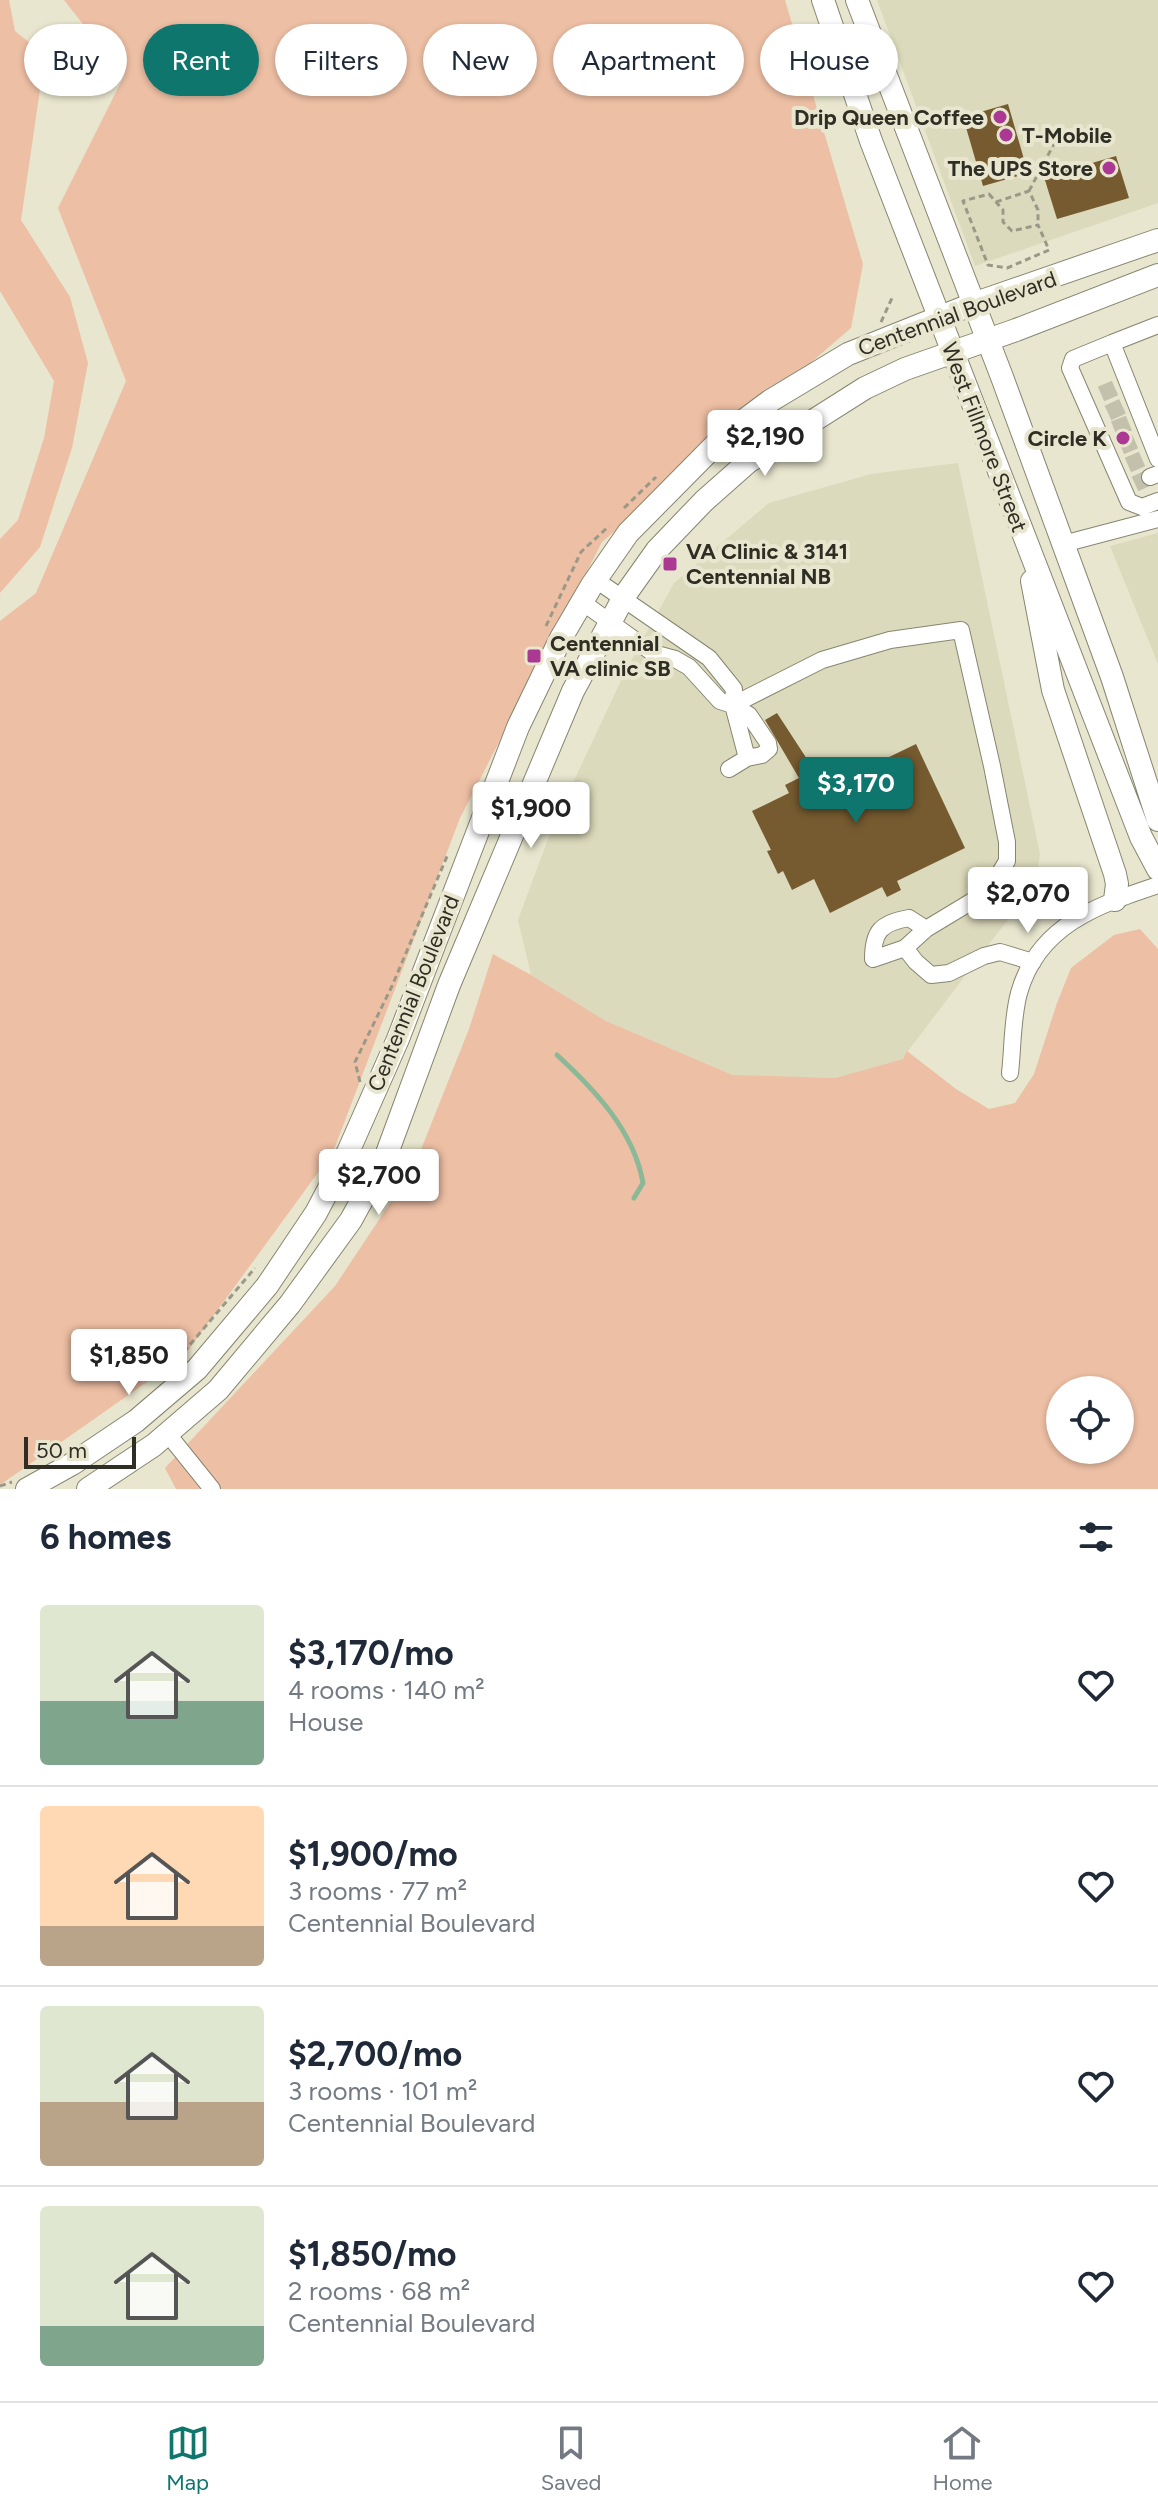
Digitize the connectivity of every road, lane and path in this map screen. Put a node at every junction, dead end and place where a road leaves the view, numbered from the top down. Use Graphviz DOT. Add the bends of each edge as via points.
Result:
graph roads {
  1 [pos="823,0"];
  2 [pos="857,0"];
  3 [pos="1055,142"];
  4 [pos="1029,191"];
  5 [pos="996,202"];
  6 [pos="1038,225"];
  7 [pos="1158,240"];
  8 [pos="1158,275"];
  9 [pos="973,304"];
  10 [pos="939,317"];
  11 [pos="1158,325"];
  12 [pos="987,340"];
  13 [pos="1112,343"];
  14 [pos="953,354"];
  15 [pos="1115,389"];
  16 [pos="1084,401"];
  17 [pos="1114,410"];
  18 [pos="1121,426"];
  19 [pos="1128,444"];
  20 [pos="1140,461"];
  21 [pos="1141,481"];
  22 [pos="1158,501"];
  23 [pos="1158,519"];
  24 [pos="1024,537"];
  25 [pos="1063,544"];
  26 [pos="596,580"];
  27 [pos="623,600"];
  28 [pos="582,602"];
  29 [pos="611,623"];
  30 [pos="733,705"];
  31 [pos="747,758"];
  32 [pos="729,769"];
  33 [pos="1158,820"];
  34 [pos="1158,869"];
  35 [pos="1158,885"];
  36 [pos="1115,900"];
  37 [pos="926,929"];
  38 [pos="905,948"];
  39 [pos="1033,962"];
  40 [pos="398,1039"];
  41 [pos="425,1048"];
  42 [pos="1010,1073"];
  43 [pos="167,1433"];
  44 [pos="27,1489"];
  45 [pos="88,1489"];
  46 [pos="212,1489"];
  1 -- 10 [label="main road, West Fillmore Street"];
  2 -- 9 [label="main road, West Fillmore Street"];
  3 -- 4 [label="path"];
  4 -- 5 [label="path"];
  4 -- 6 [label="path"];
  5 -- 6 [label="path" via="1012,231"];
  5 -- 6 [label="path" via="989,194 963,201 988,265 1007,268 1049,250"];
  7 -- 9 [label="main road, Centennial Boulevard"];
  8 -- 12 [label="main road, Centennial Boulevard"];
  9 -- 10 [label="main road, Centennial Boulevard"];
  9 -- 12 [label="main road, West Fillmore Street"];
  10 -- 14 [label="main road, West Fillmore Street"];
  10 -- 26 [label="main road, Centennial Boulevard" via="848,354 727,433 628,533"];
  11 -- 13 [label="street"];
  12 -- 14 [label="main road, Centennial Boulevard"];
  12 -- 25 [label="main road, West Fillmore Street"];
  13 -- 15 [label="street"];
  13 -- 16 [label="street" via="1073,359 1070,368"];
  14 -- 24 [label="main road, West Fillmore Street"];
  14 -- 27 [label="main road, Centennial Boulevard" via="865,388 748,462 657,550"];
  15 -- 16 [label="street"];
  15 -- 17 [label="street"];
  16 -- 17 [label="street"];
  17 -- 18 [label="street"];
  17 -- 18 [label="street"];
  18 -- 19 [label="street"];
  18 -- 19 [label="street"];
  19 -- 20 [label="street"];
  19 -- 20 [label="street"];
  20 -- 21 [label="street"];
  21 -- 22 [label="street" via="1129,502 1142,507"];
  23 -- 25 [label="street"];
  24 -- 34 [label="main road, West Fillmore Street"];
  24 -- 36 [label="main road" via="1053,690 1115,874"];
  25 -- 33 [label="main road, West Fillmore Street"];
  26 -- 27 [label="street"];
  26 -- 28 [label="main road, Centennial Boulevard"];
  27 -- 29 [label="main road, Centennial Boulevard"];
  27 -- 30 [label="street" via="709,658 734,689"];
  28 -- 29 [label="street"];
  28 -- 40 [label="main road, Centennial Boulevard" via="518,727"];
  29 -- 30 [label="street" via="653,653 689,667 720,701"];
  29 -- 41 [label="main road, Centennial Boulevard" via="573,691"];
  30 -- 31 [label="street"];
  30 -- 31 [label="street" via="749,715 768,743 762,755"];
  30 -- 37 [label="street" via="822,660 890,640 961,630 1007,861 979,897"];
  31 -- 32 [label="street"];
  35 -- 36 [label="street"];
  36 -- 39 [label="street" via="1067,924"];
  37 -- 38 [label="street"];
  37 -- 38 [label="street" via="909,918 877,931 873,959"];
  38 -- 39 [label="street" via="931,975 1000,952"];
  39 -- 42 [label="street" via="1017,1004"];
  40 -- 41 [label="main road"];
  40 -- 44 [label="main road, Centennial Boulevard" via="316,1213 267,1286 197,1369 136,1421"];
  41 -- 43 [label="main road, Centennial Boulevard" via="386,1156 351,1220 218,1390"];
  43 -- 45 [label="main road, Centennial Boulevard"];
  43 -- 46 [label="street"];
}
